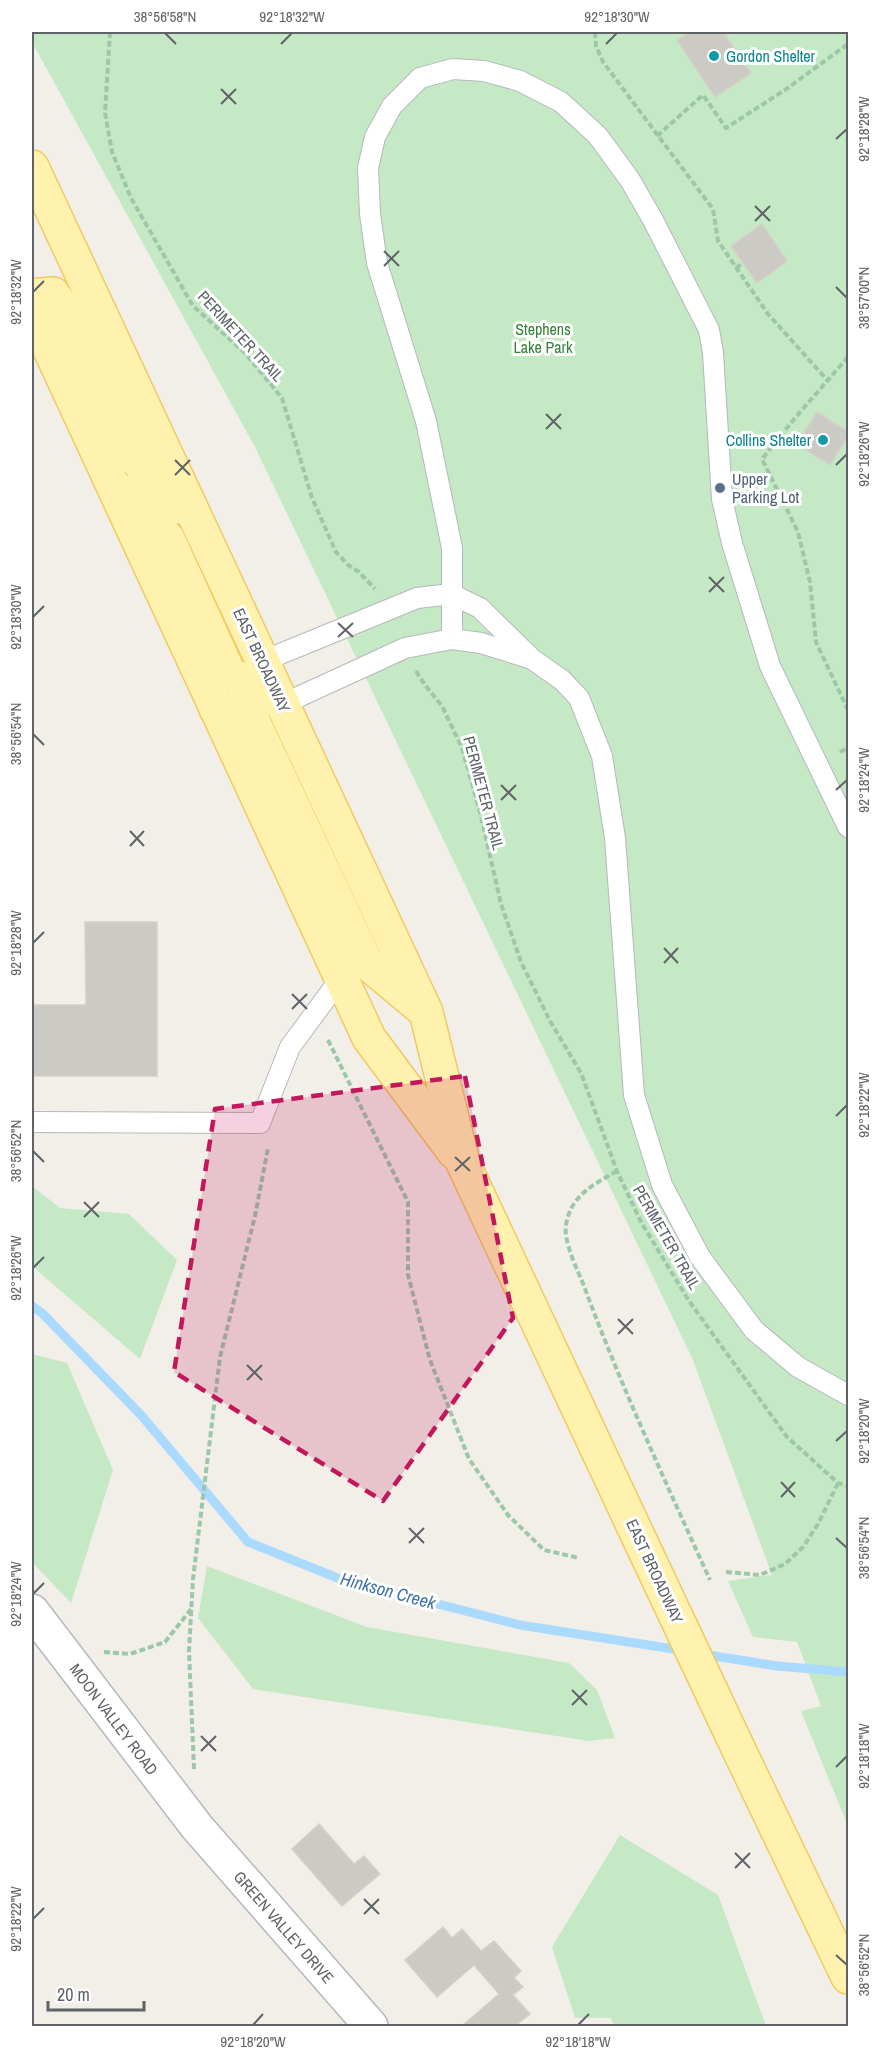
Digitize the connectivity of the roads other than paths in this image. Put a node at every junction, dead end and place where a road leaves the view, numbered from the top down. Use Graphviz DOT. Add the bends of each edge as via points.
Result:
graph roads {
  1 [pos="32,167"];
  2 [pos="32,296"];
  3 [pos="32,311"];
  4 [pos="104,468"];
  5 [pos="205,541"];
  6 [pos="451,594"];
  7 [pos="452,639"];
  8 [pos="532,659"];
  9 [pos="263,661"];
  10 [pos="283,704"];
  11 [pos="216,709"];
  12 [pos="849,828"];
  13 [pos="341,978"];
  14 [pos="426,1012"];
  15 [pos="32,1122"];
  16 [pos="463,1163"];
  17 [pos="849,1395"];
  18 [pos="32,1611"];
  19 [pos="197,1827"];
  20 [pos="849,1977"];
  21 [pos="371,2026"];
  1 -- 5 [label="main road, EAST BROADWAY"];
  2 -- 5 [label="main road" via="53,294 71,320 130,452"];
  3 -- 4 [label="main road, EAST BROADWAY"];
  4 -- 10 [label="main road" via="168,539 229,673"];
  4 -- 11 [label="main road, EAST BROADWAY"];
  5 -- 9 [label="main road, EAST BROADWAY"];
  6 -- 7 [label="lane"];
  6 -- 8 [label="lane" via="480,608"];
  6 -- 9 [label="lane" via="417,598"];
  6 -- 12 [label="lane" via="452,548 426,421 377,263 368,168 375,137 392,106 420,78 453,69 484,71 520,81 561,102 598,136 654,220 709,330 714,353 722,499 770,666"];
  7 -- 8 [label="lane" via="481,643"];
  7 -- 10 [label="lane" via="405,648"];
  8 -- 17 [label="lane" via="579,698 602,756 615,838 634,1095 662,1185 700,1257 754,1330 798,1367"];
  9 -- 10 [label="main road, EAST BROADWAY"];
  10 -- 14 [label="main road, EAST BROADWAY"];
  11 -- 13 [label="main road, EAST BROADWAY"];
  11 -- 14 [label="main road" via="241,707 254,723 366,962"];
  13 -- 15 [label="lane" via="290,1047 260,1123"];
  13 -- 16 [label="main road, EAST BROADWAY" via="369,1038"];
  14 -- 16 [label="main road, EAST BROADWAY"];
  16 -- 20 [label="main road, EAST BROADWAY, bridge"];
  18 -- 19 [label="street, MOON VALLEY ROAD"];
  19 -- 21 [label="street, GREEN VALLEY DRIVE"];
}
